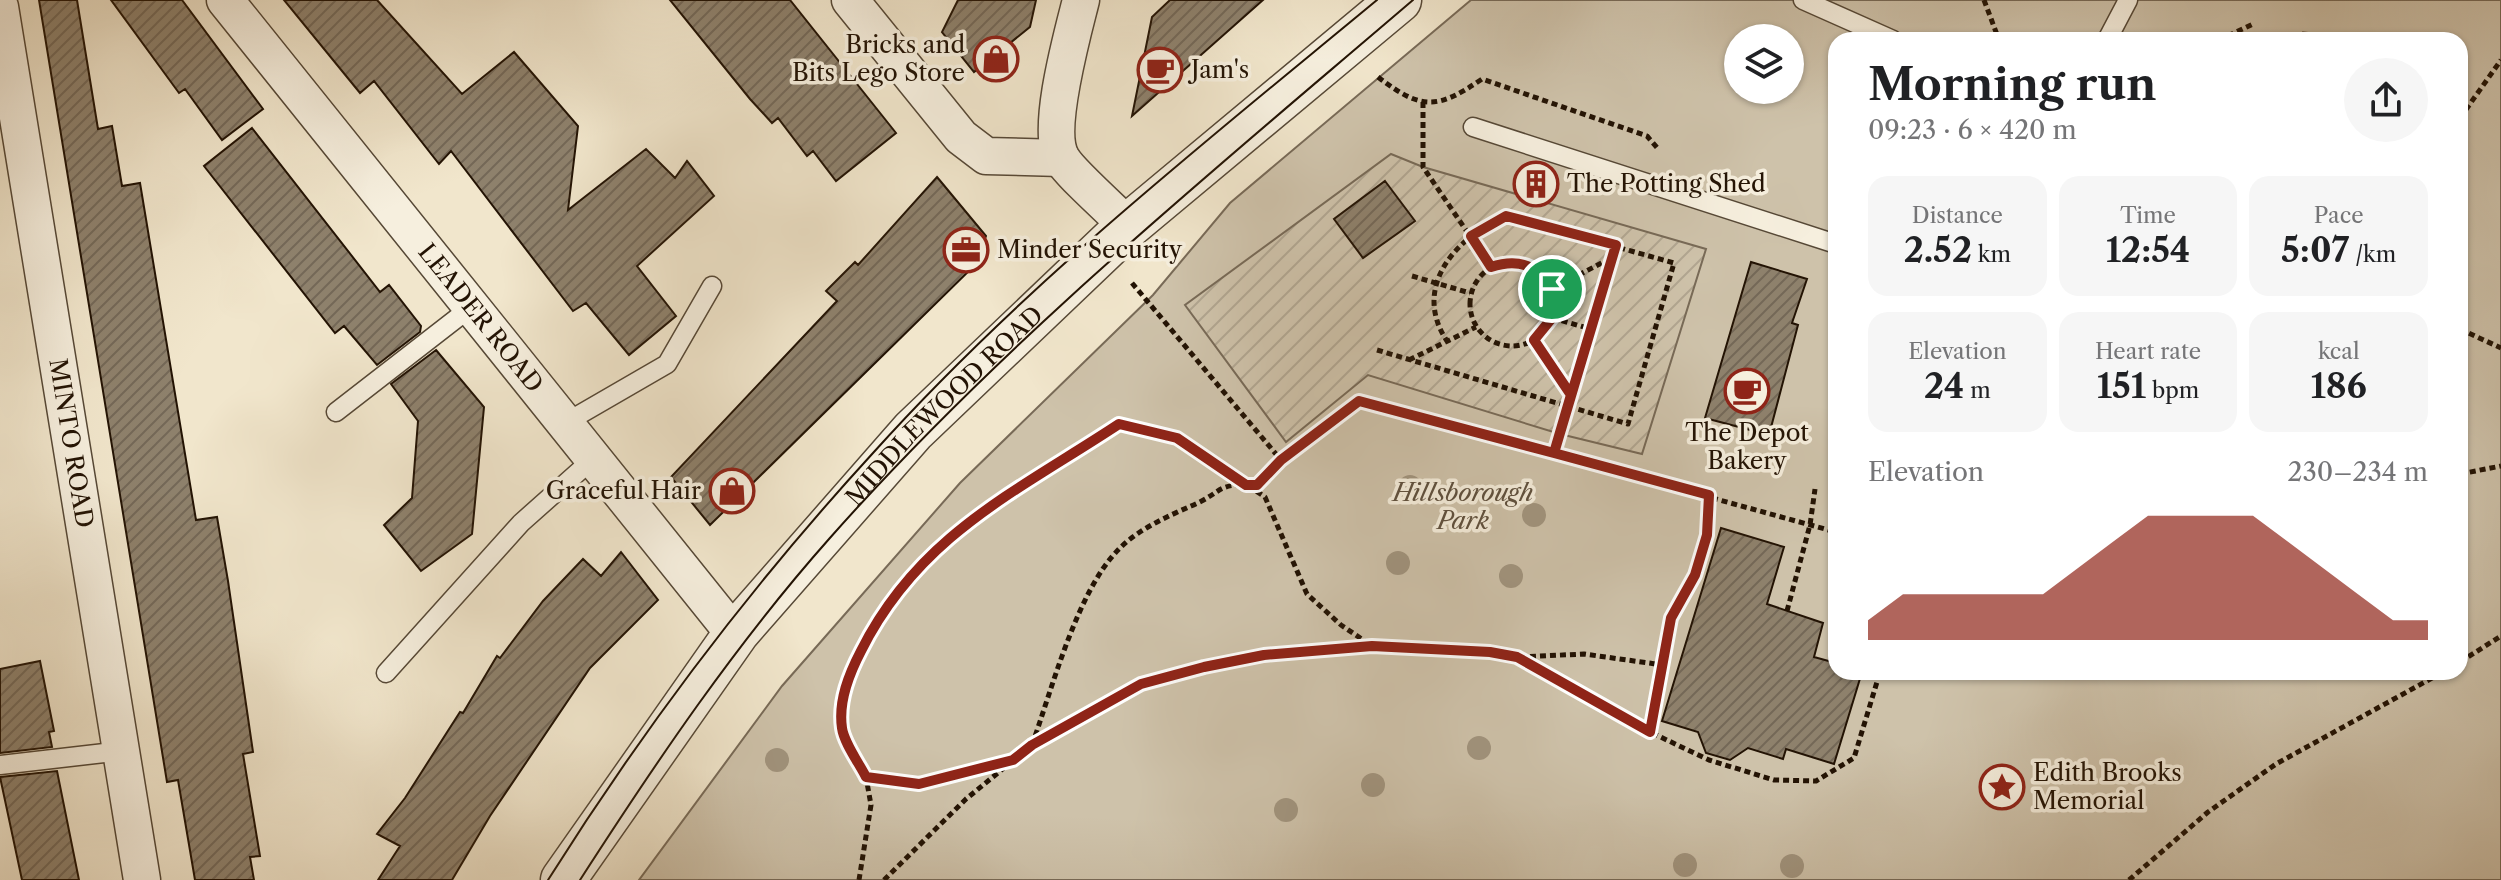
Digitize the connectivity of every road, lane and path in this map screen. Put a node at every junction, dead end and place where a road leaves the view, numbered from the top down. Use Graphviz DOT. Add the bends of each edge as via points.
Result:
graph roads {
  1 [pos="225,0"];
  2 [pos="850,0"];
  3 [pos="1081,0"];
  4 [pos="1399,0"];
  5 [pos="1803,0"];
  6 [pos="1984,0"];
  7 [pos="2128,0"];
  8 [pos="0,7"];
  9 [pos="2253,24"];
  10 [pos="1875,32"];
  11 [pos="1996,32"];
  12 [pos="2111,32"];
  13 [pos="2236,32"];
  14 [pos="2501,60"];
  15 [pos="1423,102"];
  16 [pos="2468,107"];
  17 [pos="1473,127"];
  18 [pos="1061,158"];
  19 [pos="1471,236"];
  20 [pos="1115,237"];
  21 [pos="1828,241"];
  22 [pos="1616,245"];
  23 [pos="1612,257"];
  24 [pos="1491,267"];
  25 [pos="1412,276"];
  26 [pos="1438,282"];
  27 [pos="712,286"];
  28 [pos="1552,289"];
  29 [pos="1470,293"];
  30 [pos="470,308"];
  31 [pos="1552,318"];
  32 [pos="1476,327"];
  33 [pos="1591,329"];
  34 [pos="2468,333"];
  35 [pos="1534,340"];
  36 [pos="1447,341"];
  37 [pos="2501,348"];
  38 [pos="1377,350"];
  39 [pos="1407,361"];
  40 [pos="1571,395"];
  41 [pos="1567,408"];
  42 [pos="336,412"];
  43 [pos="565,423"];
  44 [pos="1554,453"];
  45 [pos="594,458"];
  46 [pos="1281,460"];
  47 [pos="2501,466"];
  48 [pos="2468,472"];
  49 [pos="1246,485"];
  50 [pos="1815,489"];
  51 [pos="1709,495"];
  52 [pos="1810,525"];
  53 [pos="1828,530"];
  54 [pos="1787,611"];
  55 [pos="737,632"];
  56 [pos="2501,636"];
  57 [pos="1372,646"];
  58 [pos="1517,657"];
  59 [pos="2468,657"];
  60 [pos="1663,665"];
  61 [pos="386,673"];
  62 [pos="1878,680"];
  63 [pos="2428,680"];
  64 [pos="1650,732"];
  65 [pos="1032,745"];
  66 [pos="122,751"];
  67 [pos="1013,760"];
  68 [pos="0,765"];
  69 [pos="866,777"];
  70 [pos="142,880"];
  71 [pos="563,880"];
  72 [pos="859,880"];
  73 [pos="884,880"];
  74 [pos="2129,880"];
  1 -- 30 [label="street, LEADER ROAD"];
  2 -- 18 [label="street" via="961,137 986,156"];
  3 -- 18 [label="street" via="1057,120"];
  4 -- 20 [label="street, MIDDLEWOOD ROAD"];
  5 -- 10 [label="lane"];
  6 -- 11 [label="path"];
  7 -- 12 [label="lane"];
  8 -- 66 [label="street, MINTO ROAD"];
  9 -- 13 [label="path"];
  14 -- 16 [label="path"];
  15 -- 19 [label="path" via="1423,167"];
  17 -- 21 [label="lane"];
  18 -- 20 [label="street"];
  19 -- 22 [label="path" via="1506,216"];
  19 -- 24 [label="path"];
  19 -- 26 [label="path" via="1448,256"];
  20 -- 46 [label="path"];
  20 -- 55 [label="street, MIDDLEWOOD ROAD" via="913,431"];
  22 -- 23 [label="path"];
  22 -- 41 [label="path" via="1674,263 1628,424"];
  23 -- 28 [label="path"];
  23 -- 33 [label="path"];
  24 -- 28 [label="path" via="1520,262 1545,276"];
  24 -- 29 [label="path"];
  25 -- 26 [label="path"];
  26 -- 29 [label="path"];
  26 -- 36 [label="path" via="1433,305"];
  27 -- 43 [label="lane" via="667,364"];
  28 -- 31 [label="path"];
  29 -- 32 [label="path"];
  30 -- 42 [label="lane"];
  30 -- 43 [label="street, LEADER ROAD"];
  31 -- 33 [label="path"];
  31 -- 35 [label="path"];
  32 -- 35 [label="path" via="1506,347"];
  32 -- 36 [label="path"];
  33 -- 40 [label="path"];
  34 -- 37 [label="path"];
  35 -- 40 [label="path"];
  36 -- 39 [label="path"];
  38 -- 39 [label="path"];
  39 -- 41 [label="path"];
  40 -- 41 [label="path"];
  41 -- 44 [label="path"];
  43 -- 45 [label="street, LEADER ROAD"];
  44 -- 46 [label="path" via="1359,401"];
  44 -- 51 [label="path"];
  45 -- 55 [label="street, LEADER ROAD"];
  45 -- 61 [label="lane" via="521,523"];
  46 -- 49 [label="path" via="1257,485"];
  47 -- 48 [label="path"];
  49 -- 57 [label="path" via="1265,497 1307,594"];
  49 -- 65 [label="path" via="1229,483 1157,521 1117,550 1079,610"];
  49 -- 69 [label="path" via="1177,438 1119,424 952,533 877,621 846,681 842,729"];
  50 -- 52 [label="path"];
  51 -- 52 [label="path"];
  51 -- 60 [label="path" via="1707,535 1695,575 1671,618"];
  52 -- 53 [label="path"];
  52 -- 54 [label="path"];
  55 -- 71 [label="street, MIDDLEWOOD ROAD"];
  56 -- 59 [label="path"];
  57 -- 58 [label="path"];
  57 -- 65 [label="path" via="1264,655 1141,684"];
  58 -- 60 [label="path" via="1584,654"];
  58 -- 64 [label="path"];
  60 -- 64 [label="path"];
  62 -- 64 [label="path" via="1854,758 1816,781 1774,780 1709,760"];
  63 -- 74 [label="path" via="2276,764 2208,812"];
  65 -- 67 [label="path"];
  66 -- 68 [label="lane"];
  66 -- 70 [label="street, MINTO ROAD"];
  67 -- 69 [label="path" via="919,784"];
  67 -- 73 [label="path"];
  69 -- 72 [label="path" via="871,805"];
}
